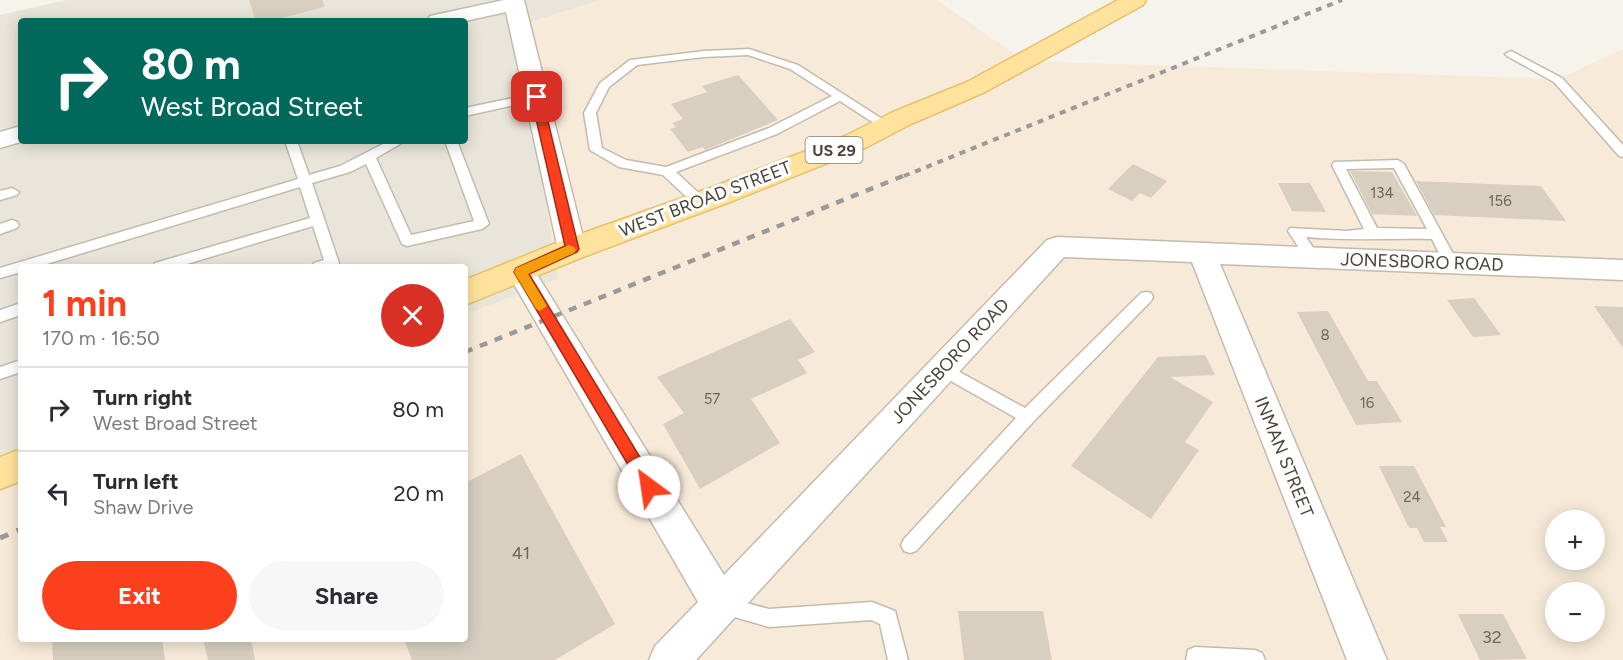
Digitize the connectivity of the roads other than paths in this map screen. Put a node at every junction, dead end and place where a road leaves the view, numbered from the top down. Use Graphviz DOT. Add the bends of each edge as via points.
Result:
graph roads {
  1 [pos="1135,0"];
  2 [pos="515,2"];
  3 [pos="450,18"];
  4 [pos="1511,54"];
  5 [pos="537,97"];
  6 [pos="840,97"];
  7 [pos="468,111"];
  8 [pos="887,126"];
  9 [pos="18,135"];
  10 [pos="0,140"];
  11 [pos="292,144"];
  12 [pos="393,144"];
  13 [pos="452,144"];
  14 [pos="1623,153"];
  15 [pos="369,157"];
  16 [pos="1623,165"];
  17 [pos="667,171"];
  18 [pos="305,181"];
  19 [pos="700,202"];
  20 [pos="318,220"];
  21 [pos="1373,233"];
  22 [pos="1436,234"];
  23 [pos="572,249"];
  24 [pos="1202,253"];
  25 [pos="1313,258"];
  26 [pos="51,262"];
  27 [pos="170,264"];
  28 [pos="329,264"];
  29 [pos="1451,264"];
  30 [pos="18,269"];
  31 [pos="1623,270"];
  32 [pos="521,272"];
  33 [pos="0,273"];
  34 [pos="468,292"];
  35 [pos="1146,297"];
  36 [pos="18,310"];
  37 [pos="0,316"];
  38 [pos="18,367"];
  39 [pos="942,369"];
  40 [pos="0,373"];
  41 [pos="1027,417"];
  42 [pos="18,466"];
  43 [pos="0,473"];
  44 [pos="910,545"];
  45 [pos="721,605"];
  46 [pos="1195,657"];
  47 [pos="669,660"];
  48 [pos="898,660"];
  49 [pos="1255,660"];
  50 [pos="1367,660"];
  1 -- 8 [label="main road, WEST BROAD STREET / US 29" via="976,87"];
  2 -- 3 [label="street"];
  2 -- 5 [label="street"];
  4 -- 14 [label="lane" via="1558,80"];
  5 -- 7 [label="lane"];
  5 -- 23 [label="street"];
  6 -- 8 [label="lane"];
  6 -- 17 [label="lane" via="772,131"];
  6 -- 17 [label="lane" via="794,67 749,52 634,62 604,85 591,113 596,150 623,164"];
  8 -- 19 [label="main road, WEST BROAD STREET / US 29"];
  9 -- 10 [label="street"];
  11 -- 18 [label="lane"];
  12 -- 15 [label="lane"];
  13 -- 15 [label="lane" via="482,224 407,241"];
  14 -- 16 [label="lane" via="1619,161"];
  15 -- 18 [label="lane"];
  17 -- 19 [label="lane"];
  18 -- 20 [label="lane"];
  18 -- 26 [label="lane"];
  19 -- 23 [label="main road, WEST BROAD STREET / US 29"];
  20 -- 27 [label="lane"];
  20 -- 28 [label="lane" via="332,263"];
  21 -- 22 [label="lane"];
  21 -- 22 [label="lane" via="1338,165 1398,164"];
  21 -- 25 [label="lane" via="1347,236 1295,231"];
  22 -- 29 [label="lane"];
  23 -- 32 [label="main road, WEST BROAD STREET / US 29"];
  24 -- 25 [label="street, JONESBORO ROAD"];
  24 -- 39 [label="street, JONESBORO ROAD" via="1057,247"];
  24 -- 50 [label="street, INMAN STREET"];
  25 -- 29 [label="street, JONESBORO ROAD"];
  29 -- 31 [label="street, JONESBORO ROAD"];
  30 -- 33 [label="lane"];
  32 -- 34 [label="main road, WEST BROAD STREET / US 29"];
  32 -- 45 [label="street"];
  35 -- 41 [label="lane"];
  36 -- 37 [label="lane"];
  38 -- 40 [label="lane"];
  39 -- 41 [label="lane"];
  39 -- 45 [label="street, JONESBORO ROAD"];
  41 -- 44 [label="lane"];
  42 -- 43 [label="main road"];
  45 -- 47 [label="street, JONESBORO ROAD"];
  45 -- 48 [label="lane" via="769,618 872,611 888,618"];
  46 -- 49 [label="lane"];
}
